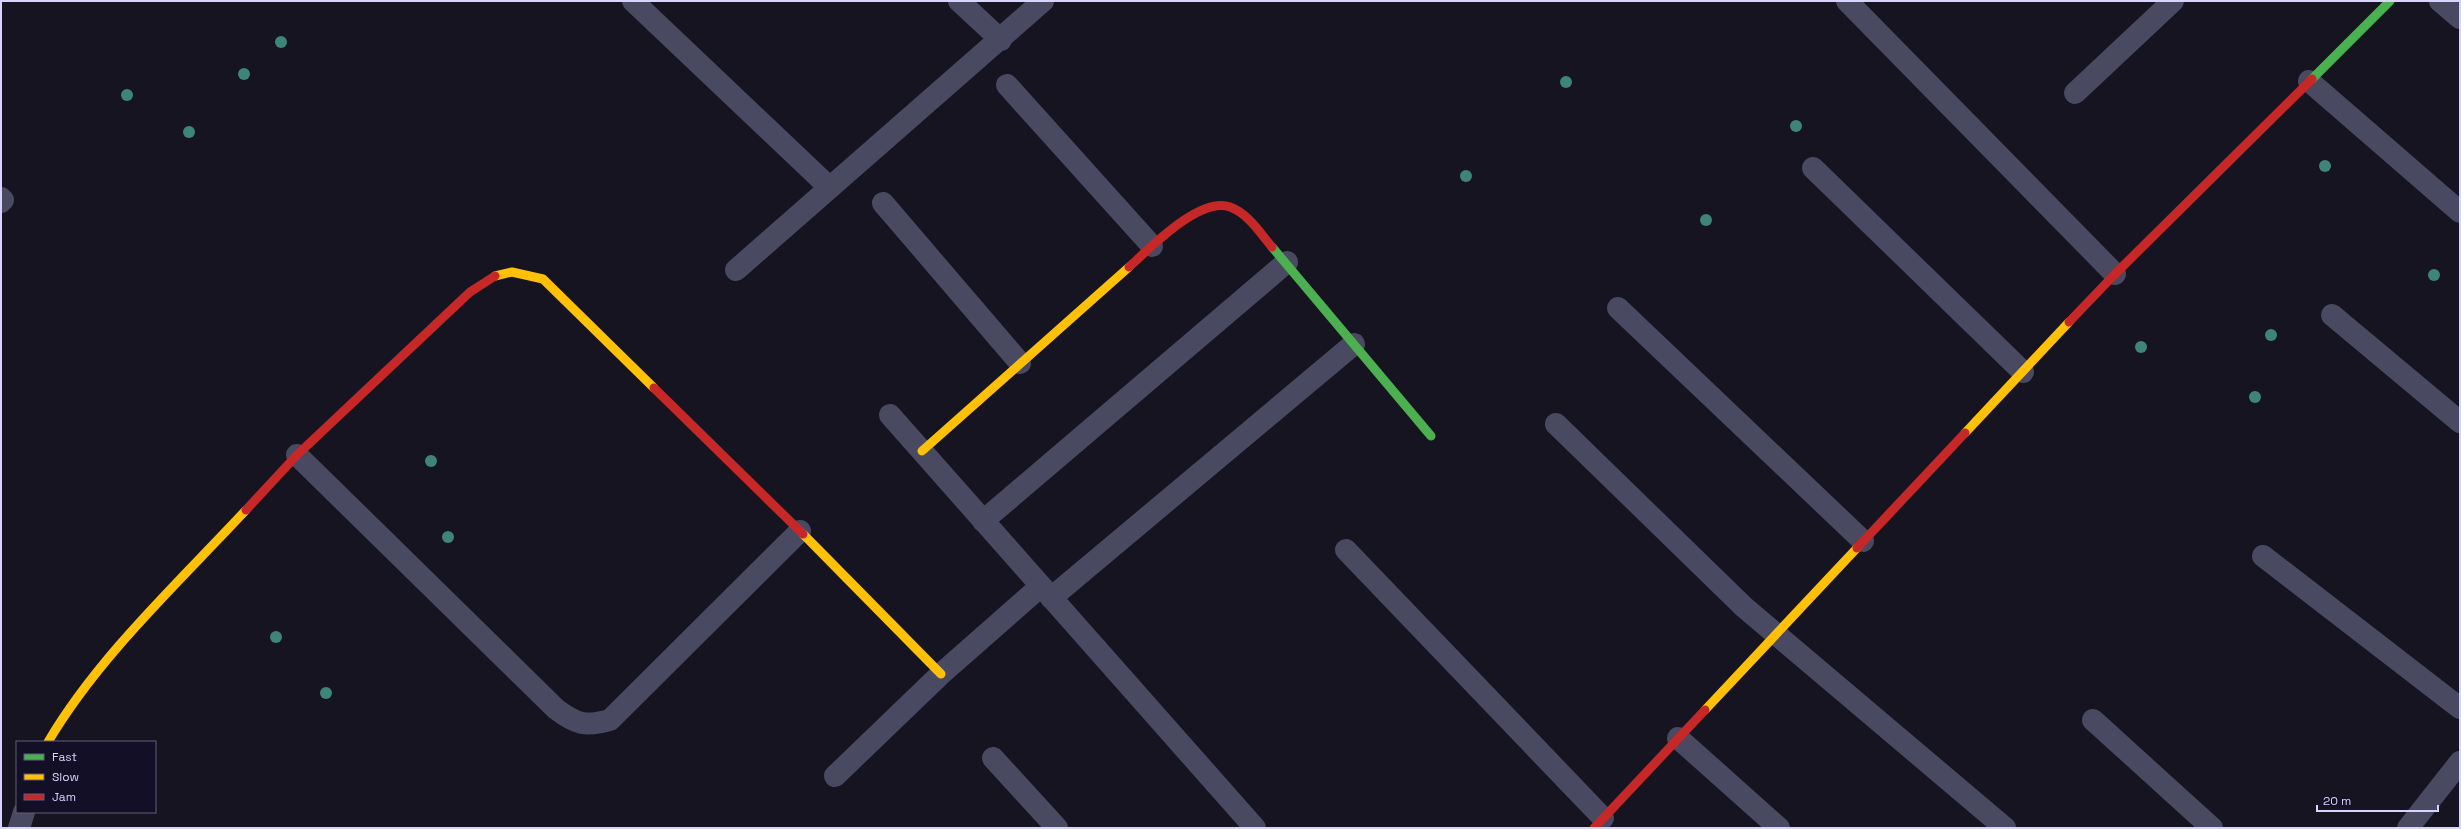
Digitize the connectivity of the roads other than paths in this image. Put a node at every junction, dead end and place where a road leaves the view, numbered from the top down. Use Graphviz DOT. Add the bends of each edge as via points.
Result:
graph roads {
  1 [pos="633,1"];
  2 [pos="959,1"];
  3 [pos="1043,1"];
  4 [pos="1847,1"];
  5 [pos="2173,1"];
  6 [pos="2390,1"];
  7 [pos="2440,1"];
  8 [pos="2460,18"];
  9 [pos="1001,40"];
  10 [pos="2309,81"];
  11 [pos="1007,85"];
  12 [pos="2076,93"];
  13 [pos="1814,168"];
  14 [pos="829,188"];
  15 [pos="1,198"];
  16 [pos="1,202"];
  17 [pos="883,203"];
  18 [pos="2460,212"];
  19 [pos="1152,246"];
  20 [pos="1287,262"];
  21 [pos="736,270"];
  22 [pos="2115,274"];
  23 [pos="1618,308"];
  24 [pos="2332,315"];
  25 [pos="1354,344"];
  26 [pos="1020,363"];
  27 [pos="2023,372"];
  28 [pos="890,415"];
  29 [pos="2460,422"];
  30 [pos="1556,424"];
  31 [pos="1430,436"];
  32 [pos="922,451"];
  33 [pos="297,455"];
  34 [pos="983,521"];
  35 [pos="800,531"];
  36 [pos="1863,541"];
  37 [pos="1346,550"];
  38 [pos="2263,556"];
  39 [pos="1046,592"];
  40 [pos="1775,634"];
  41 [pos="941,674"];
  42 [pos="2460,708"];
  43 [pos="2093,720"];
  44 [pos="1678,738"];
  45 [pos="49,741"];
  46 [pos="993,758"];
  47 [pos="2460,762"];
  48 [pos="835,776"];
  49 [pos="24,813"];
  50 [pos="1598,823"];
  51 [pos="20,828"];
  52 [pos="1057,828"];
  53 [pos="1255,828"];
  54 [pos="1779,828"];
  55 [pos="2006,828"];
  56 [pos="2212,828"];
  57 [pos="2408,828"];
  1 -- 14 [label="street"];
  2 -- 9 [label="street"];
  3 -- 9 [label="street"];
  4 -- 22 [label="street"];
  5 -- 12 [label="street"];
  6 -- 10 [label="street"];
  7 -- 8 [label="street"];
  9 -- 14 [label="street"];
  10 -- 18 [label="street"];
  10 -- 22 [label="street"];
  11 -- 19 [label="street"];
  13 -- 27 [label="street"];
  14 -- 21 [label="street"];
  15 -- 16 [label="street"];
  17 -- 26 [label="street"];
  19 -- 20 [label="street" via="1194,213 1215,206 1230,207 1248,218"];
  19 -- 26 [label="street"];
  20 -- 25 [label="street"];
  20 -- 34 [label="street"];
  22 -- 27 [label="street"];
  23 -- 36 [label="street"];
  24 -- 29 [label="street"];
  25 -- 31 [label="street"];
  25 -- 39 [label="street"];
  26 -- 32 [label="street"];
  27 -- 36 [label="street"];
  28 -- 32 [label="street"];
  30 -- 40 [label="street"];
  32 -- 34 [label="street"];
  33 -- 35 [label="street" via="470,292 494,275 518,270 543,279"];
  33 -- 35 [label="street" via="550,703 574,722 595,724 610,720"];
  33 -- 45 [label="street" via="100,667 69,706"];
  34 -- 39 [label="street"];
  35 -- 41 [label="street"];
  36 -- 40 [label="street"];
  37 -- 50 [label="street"];
  38 -- 42 [label="street"];
  39 -- 41 [label="street"];
  39 -- 53 [label="street"];
  40 -- 44 [label="street"];
  40 -- 55 [label="street"];
  41 -- 48 [label="street"];
  43 -- 56 [label="street"];
  44 -- 50 [label="street"];
  44 -- 54 [label="street"];
  46 -- 52 [label="street"];
  47 -- 57 [label="street"];
  49 -- 51 [label="street"];
}
